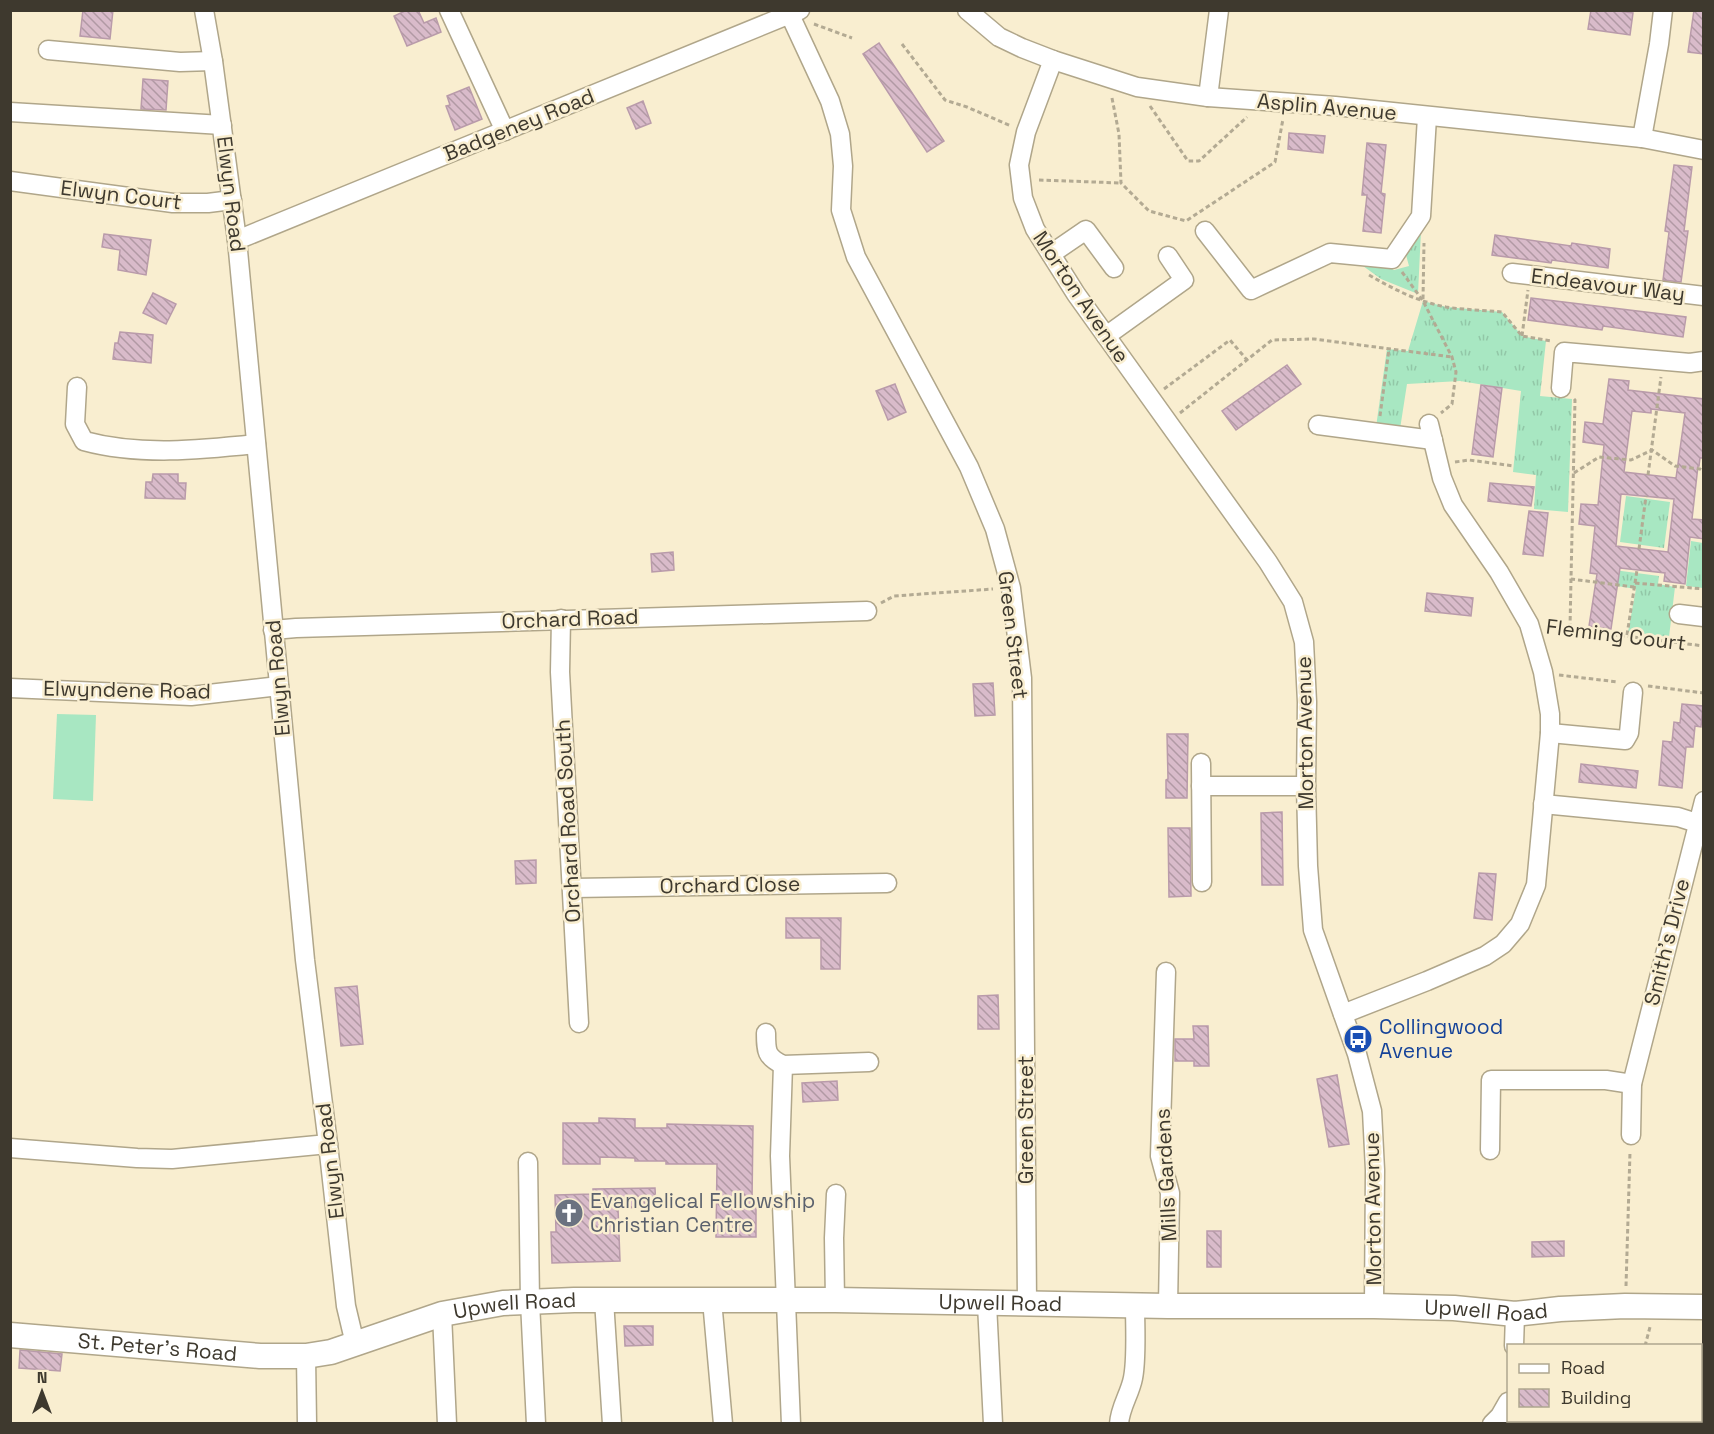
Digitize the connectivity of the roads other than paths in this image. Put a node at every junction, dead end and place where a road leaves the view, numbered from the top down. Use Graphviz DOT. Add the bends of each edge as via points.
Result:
graph roads {
  1 [pos="204,10"];
  2 [pos="449,10"];
  3 [pos="967,10"];
  4 [pos="1219,10"];
  5 [pos="1663,10"];
  6 [pos="795,13"];
  7 [pos="48,50"];
  8 [pos="1053,60"];
  9 [pos="213,61"];
  10 [pos="1208,97"];
  11 [pos="10,112"];
  12 [pos="1427,117"];
  13 [pos="222,125"];
  14 [pos="505,131"];
  15 [pos="1642,138"];
  16 [pos="1704,150"];
  17 [pos="10,181"];
  18 [pos="232,200"];
  19 [pos="1205,231"];
  20 [pos="237,240"];
  21 [pos="1051,254"];
  22 [pos="1168,256"];
  23 [pos="1114,268"];
  24 [pos="1521,274"];
  25 [pos="1704,296"];
  26 [pos="1106,336"];
  27 [pos="1704,361"];
  28 [pos="77,387"];
  29 [pos="1561,388"];
  30 [pos="1318,425"];
  31 [pos="256,444"];
  32 [pos="867,611"];
  33 [pos="1679,614"];
  34 [pos="1704,617"];
  35 [pos="561,619"];
  36 [pos="273,630"];
  37 [pos="279,686"];
  38 [pos="10,688"];
  39 [pos="1633,692"];
  40 [pos="1550,733"];
  41 [pos="1201,763"];
  42 [pos="1201,786"];
  43 [pos="1306,786"];
  44 [pos="1704,801"];
  45 [pos="1543,804"];
  46 [pos="1697,823"];
  47 [pos="1202,882"];
  48 [pos="887,883"];
  49 [pos="573,888"];
  50 [pos="1166,972"];
  51 [pos="1343,1014"];
  52 [pos="579,1023"];
  53 [pos="766,1033"];
  54 [pos="869,1062"];
  55 [pos="783,1065"];
  56 [pos="1632,1084"];
  57 [pos="1631,1135"];
  58 [pos="328,1144"];
  59 [pos="10,1148"];
  60 [pos="1490,1150"];
  61 [pos="528,1162"];
  62 [pos="836,1194"];
  63 [pos="603,1300"];
  64 [pos="712,1300"];
  65 [pos="787,1300"];
  66 [pos="835,1300"];
  67 [pos="530,1302"];
  68 [pos="1027,1303"];
  69 [pos="987,1304"];
  70 [pos="1135,1305"];
  71 [pos="1168,1306"];
  72 [pos="1374,1306"];
  73 [pos="1704,1306"];
  74 [pos="442,1314"];
  75 [pos="1515,1314"];
  76 [pos="10,1335"];
  77 [pos="355,1344"];
  78 [pos="1514,1344"];
  79 [pos="306,1356"];
  80 [pos="1507,1405"];
  81 [pos="307,1424"];
  82 [pos="447,1424"];
  83 [pos="536,1424"];
  84 [pos="612,1424"];
  85 [pos="723,1424"];
  86 [pos="791,1424"];
  87 [pos="993,1424"];
  88 [pos="1119,1424"];
  89 [pos="1492,1424"];
  1 -- 9 [label="street, Elwyn Road"];
  2 -- 14 [label="street"];
  3 -- 8 [label="street, Asplin Avenue" via="999,37"];
  4 -- 10 [label="street"];
  5 -- 15 [label="street"];
  6 -- 14 [label="street, Badgeney Road"];
  6 -- 68 [label="street, Green Street" via="840,134 841,210 856,257 969,467 995,529 1011,588 1022,678"];
  7 -- 9 [label="street" via="180,62"];
  8 -- 10 [label="street, Asplin Avenue" via="1137,87"];
  8 -- 21 [label="street, Morton Avenue" via="1026,132 1019,165 1023,198 1035,229"];
  9 -- 13 [label="street, Elwyn Road"];
  10 -- 12 [label="street, Asplin Avenue"];
  11 -- 13 [label="street"];
  12 -- 15 [label="street, Asplin Avenue"];
  12 -- 19 [label="street" via="1420,216 1392,259 1330,253 1251,290"];
  13 -- 18 [label="street, Elwyn Road"];
  14 -- 20 [label="street, Badgeney Road"];
  15 -- 16 [label="street, Asplin Avenue"];
  17 -- 18 [label="street, Elwyn Court" via="173,203"];
  18 -- 20 [label="street, Elwyn Road"];
  20 -- 31 [label="street, Elwyn Road"];
  21 -- 23 [label="street" via="1086,230"];
  21 -- 26 [label="street, Morton Avenue"];
  22 -- 26 [label="street" via="1184,280"];
  24 -- 25 [label="street, Endeavour Way"];
  26 -- 43 [label="street, Morton Avenue" via="1293,602 1304,642"];
  27 -- 29 [label="street" via="1564,352"];
  28 -- 31 [label="street" via="75,424 84,441 106,447 155,450"];
  30 -- 40 [label="street" via="1378,433 1431,432 1453,505 1529,624 1543,672"];
  31 -- 36 [label="street, Elwyn Road"];
  32 -- 35 [label="street, Orchard Road"];
  33 -- 34 [label="street"];
  35 -- 36 [label="street, Orchard Road"];
  35 -- 49 [label="street, Orchard Road South" via="560,672"];
  36 -- 37 [label="street, Elwyn Road"];
  37 -- 38 [label="street, Elwyndene Road" via="191,696"];
  37 -- 58 [label="street, Elwyn Road" via="305,960"];
  39 -- 40 [label="street" via="1625,740"];
  40 -- 45 [label="street"];
  41 -- 42 [label="street"];
  42 -- 43 [label="street"];
  42 -- 47 [label="street"];
  43 -- 51 [label="street, Morton Avenue" via="1313,930"];
  44 -- 46 [label="street, Smith's Drive"];
  45 -- 46 [label="street" via="1678,817"];
  45 -- 51 [label="street" via="1536,885 1520,924 1503,944 1485,956"];
  46 -- 56 [label="street, Smith's Drive"];
  48 -- 49 [label="street, Orchard Close"];
  49 -- 52 [label="street, Orchard Road South"];
  50 -- 71 [label="street, Mills Gardens" via="1160,1156 1170,1193"];
  51 -- 72 [label="street, Morton Avenue" via="1372,1111 1376,1170"];
  53 -- 55 [label="street" via="766,1049 772,1059"];
  54 -- 55 [label="street"];
  55 -- 65 [label="street" via="780,1156"];
  56 -- 57 [label="street, Smith's Drive"];
  56 -- 60 [label="street" via="1606,1080 1491,1080"];
  58 -- 59 [label="street" via="172,1159"];
  58 -- 77 [label="street, Elwyn Road" via="346,1306"];
  61 -- 67 [label="street"];
  62 -- 66 [label="street"];
  63 -- 64 [label="main road, Upwell Road"];
  63 -- 67 [label="main road, Upwell Road"];
  63 -- 84 [label="street"];
  64 -- 65 [label="main road, Upwell Road"];
  64 -- 85 [label="street"];
  65 -- 66 [label="main road, Upwell Road"];
  65 -- 86 [label="street"];
  66 -- 69 [label="main road, Upwell Road"];
  67 -- 74 [label="main road, Upwell Road"];
  67 -- 83 [label="street"];
  68 -- 69 [label="main road, Upwell Road"];
  68 -- 70 [label="main road, Upwell Road"];
  69 -- 87 [label="street"];
  70 -- 71 [label="main road, Upwell Road"];
  70 -- 88 [label="street" via="1134,1375"];
  71 -- 72 [label="main road, Upwell Road"];
  72 -- 75 [label="main road, Upwell Road"];
  73 -- 75 [label="main road, Upwell Road" via="1625,1306"];
  74 -- 77 [label="main road, Upwell Road"];
  74 -- 82 [label="street"];
  75 -- 78 [label="street"];
  76 -- 79 [label="main road, St. Peter's Road" via="260,1356"];
  77 -- 79 [label="main road, Upwell Road"];
  79 -- 81 [label="street"];
  80 -- 89 [label="street"];
}
